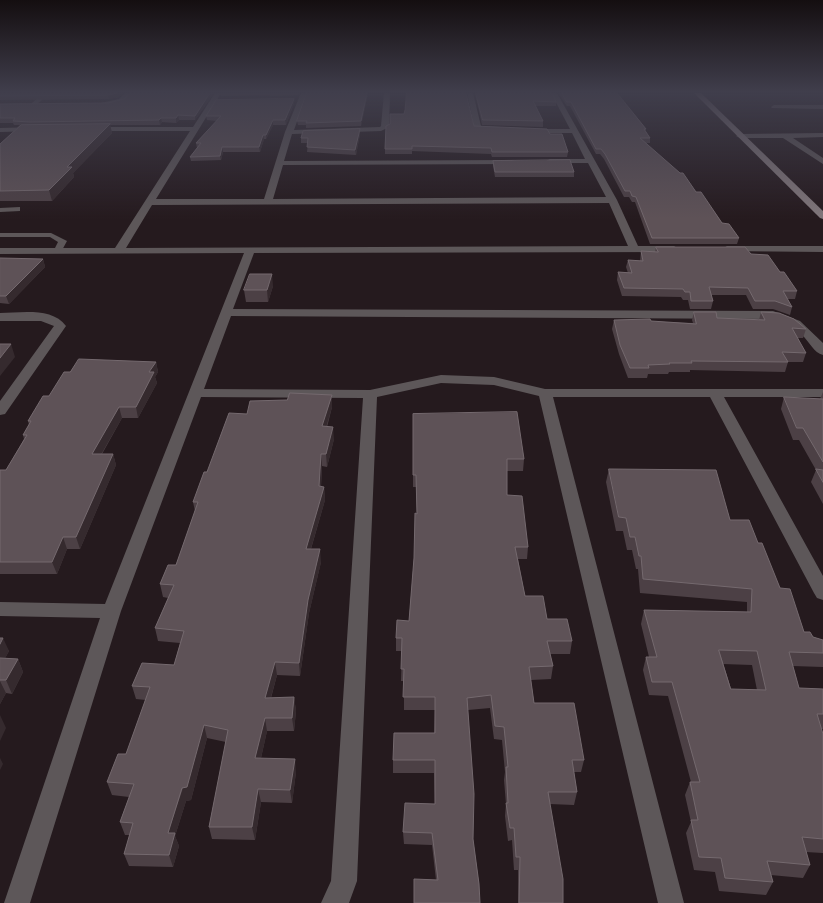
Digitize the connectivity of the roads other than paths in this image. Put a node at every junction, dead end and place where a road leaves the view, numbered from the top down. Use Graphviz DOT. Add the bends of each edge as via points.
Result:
graph roads {
  1 [pos="190,135"];
  2 [pos="288,135"];
  3 [pos="577,135"];
  4 [pos="818,135"];
  5 [pos="740,136"];
  6 [pos="785,136"];
  7 [pos="591,161"];
  8 [pos="280,162"];
  9 [pos="523,162"];
  10 [pos="542,162"];
  11 [pos="823,162"];
  12 [pos="612,200"];
  13 [pos="268,201"];
  14 [pos="150,202"];
  15 [pos="0,210"];
  16 [pos="17,210"];
  17 [pos="823,216"];
  18 [pos="0,235"];
  19 [pos="634,249"];
  20 [pos="684,249"];
  21 [pos="714,249"];
  22 [pos="823,249"];
  23 [pos="58,250"];
  24 [pos="119,250"];
  25 [pos="250,250"];
  26 [pos="0,251"];
  27 [pos="227,312"];
  28 [pos="0,317"];
  29 [pos="823,351"];
  30 [pos="195,393"];
  31 [pos="545,393"];
  32 [pos="823,393"];
  33 [pos="370,394"];
  34 [pos="715,394"];
  35 [pos="4,398"];
  36 [pos="0,411"];
  37 [pos="823,593"];
  38 [pos="0,609"];
  39 [pos="112,611"];
  40 [pos="17,903"];
  41 [pos="334,903"];
  42 [pos="670,903"];
  1 -- 14 [label="street"];
  2 -- 8 [label="street"];
  3 -- 7 [label="street"];
  4 -- 6 [label="street"];
  5 -- 6 [label="street"];
  5 -- 17 [label="street"];
  6 -- 11 [label="street"];
  7 -- 10 [label="street"];
  7 -- 12 [label="street"];
  8 -- 9 [label="street"];
  8 -- 13 [label="street"];
  12 -- 13 [label="street"];
  12 -- 19 [label="street"];
  13 -- 14 [label="street"];
  14 -- 24 [label="street"];
  15 -- 16 [label="lane"];
  18 -- 23 [label="lane" via="51,235 63,241"];
  19 -- 20 [label="street"];
  19 -- 25 [label="street"];
  21 -- 22 [label="street"];
  23 -- 24 [label="street"];
  23 -- 26 [label="street"];
  24 -- 25 [label="street"];
  25 -- 27 [label="street"];
  27 -- 29 [label="street" via="773,315 802,325"];
  27 -- 30 [label="street"];
  28 -- 35 [label="street" via="50,317 60,326"];
  30 -- 33 [label="street"];
  30 -- 39 [label="street"];
  31 -- 33 [label="street" via="494,381 441,378"];
  31 -- 34 [label="street"];
  31 -- 42 [label="street"];
  32 -- 34 [label="street"];
  33 -- 41 [label="street" via="344,881"];
  34 -- 37 [label="street"];
  35 -- 36 [label="street"];
  38 -- 39 [label="street"];
  39 -- 40 [label="street"];
}
